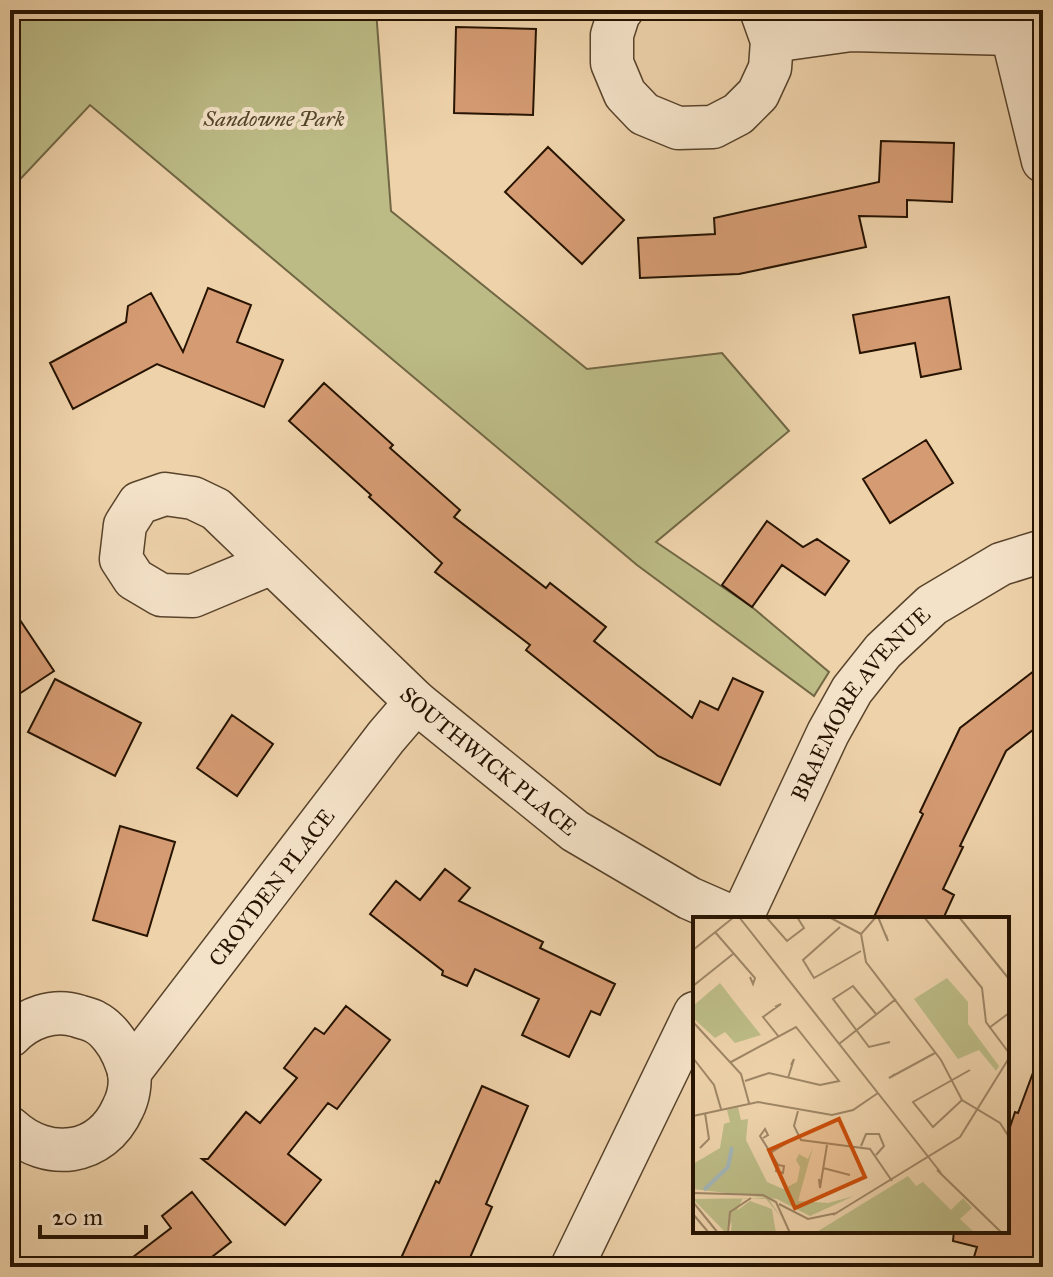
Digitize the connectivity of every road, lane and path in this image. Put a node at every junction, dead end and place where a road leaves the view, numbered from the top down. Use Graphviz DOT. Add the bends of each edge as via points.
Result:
graph roads {
  1 [pos="622,10"];
  2 [pos="767,25"];
  3 [pos="1028,33"];
  4 [pos="1043,161"];
  5 [pos="1043,551"];
  6 [pos="272,563"];
  7 [pos="416,702"];
  8 [pos="734,917"];
  9 [pos="740,917"];
  10 [pos="693,1017"];
  11 [pos="10,1036"];
  12 [pos="129,1073"];
  13 [pos="10,1128"];
  14 [pos="572,1267"];
  1 -- 2 [label="street" via="612,35 612,63 625,94 644,114 678,128 713,127 738,114 758,94 770,68"];
  2 -- 3 [label="street"];
  3 -- 4 [label="street"];
  5 -- 9 [label="street, BRAEMORE AVENUE" via="1001,564 932,605 883,651 852,690 828,733"];
  6 -- 7 [label="street, SOUTHWICK PLACE"];
  7 -- 8 [label="street, SOUTHWICK PLACE" via="575,831 689,898"];
  7 -- 12 [label="street, CROYDEN PLACE"];
  10 -- 14 [label="street"];
  11 -- 12 [label="street" via="38,1016 68,1013 97,1023 118,1044"];
  12 -- 13 [label="street, CROYDEN PLACE" via="128,1097 118,1119 102,1137 80,1148 56,1151 31,1144"];
}
